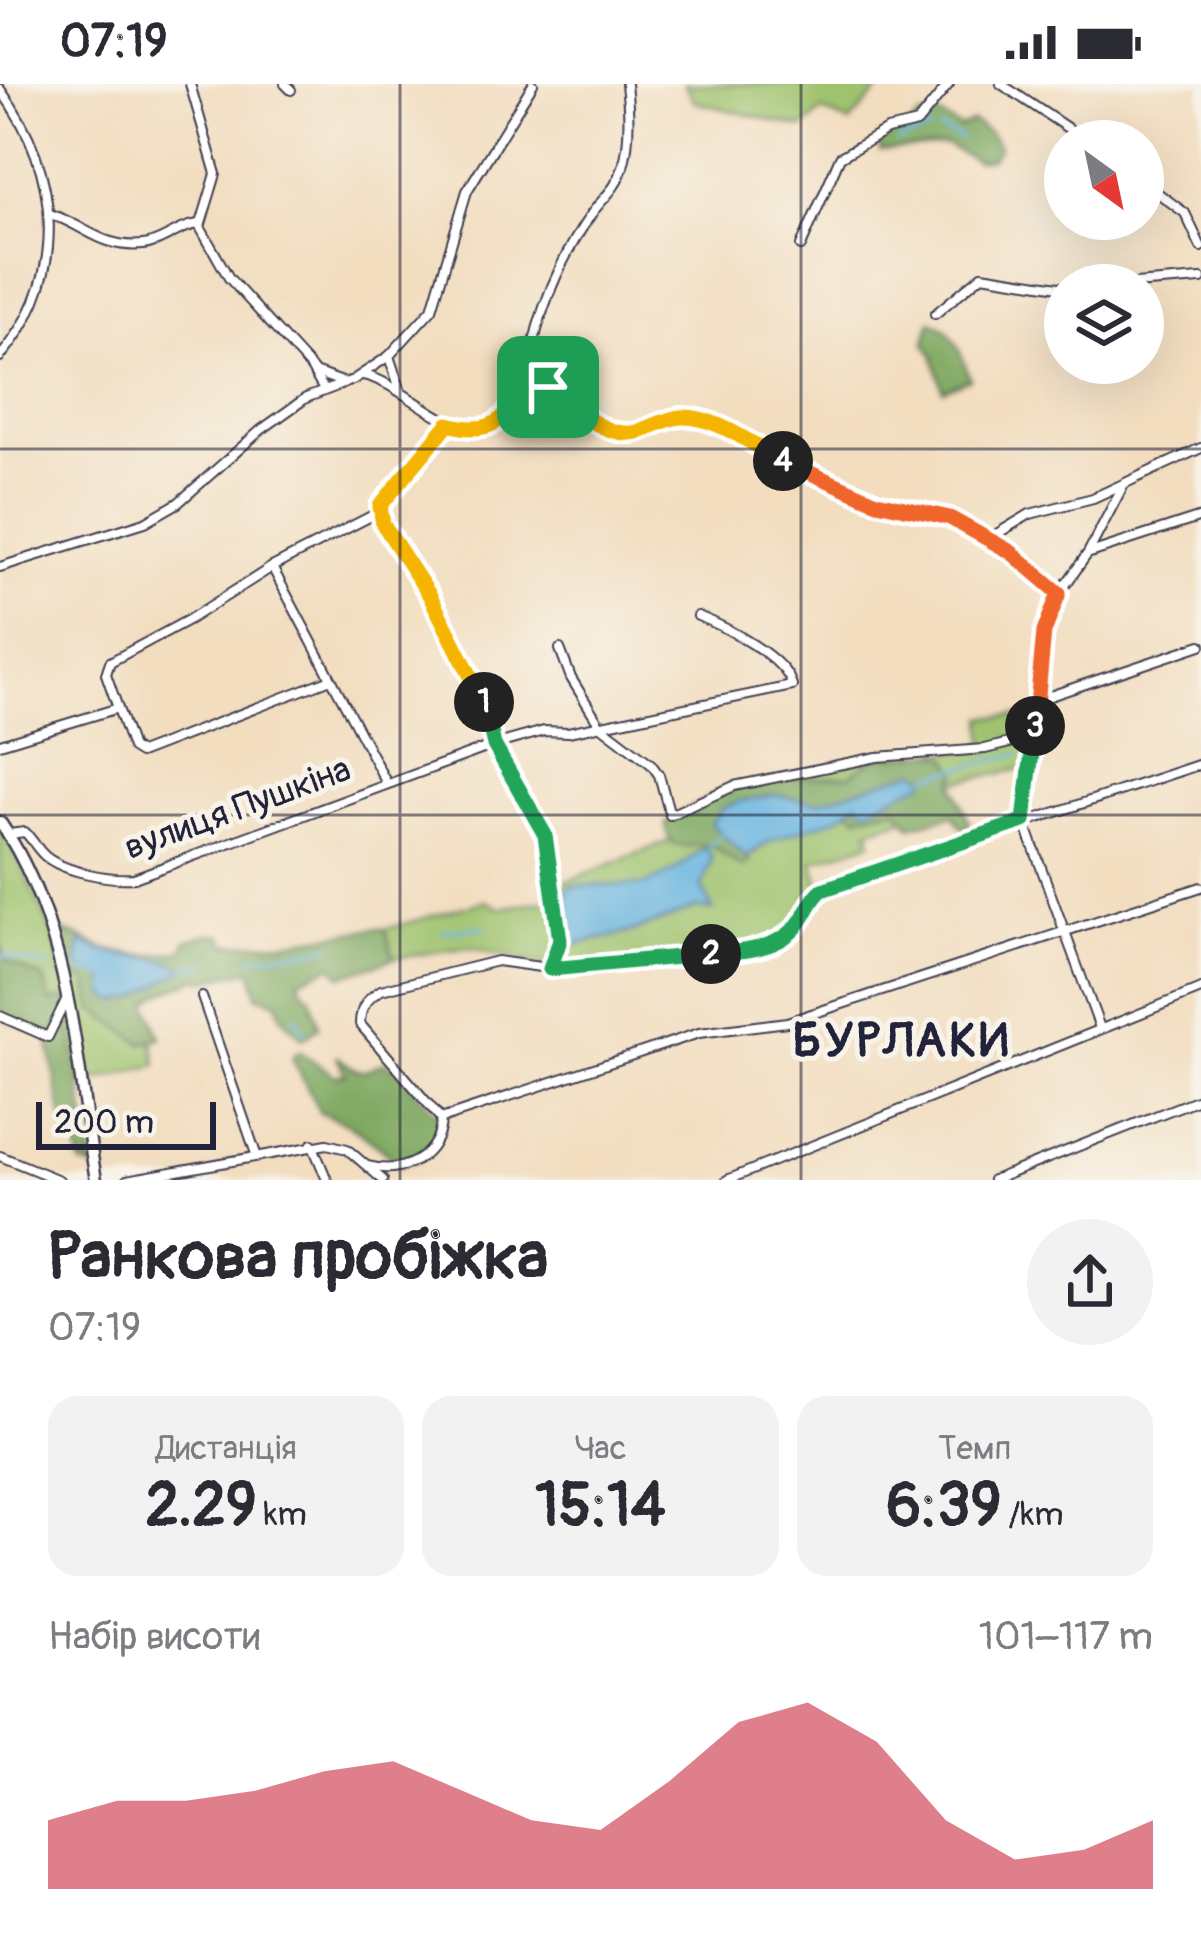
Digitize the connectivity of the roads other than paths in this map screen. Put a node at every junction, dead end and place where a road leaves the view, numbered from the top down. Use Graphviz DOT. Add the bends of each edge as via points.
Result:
graph roads {
  1 [pos="190,84"];
  2 [pos="533,84"];
  3 [pos="626,84"];
  4 [pos="949,84"];
  5 [pos="1000,84"];
  6 [pos="0,89"];
  7 [pos="1055,120"];
  8 [pos="1164,199"];
  9 [pos="1201,213"];
  10 [pos="50,214"];
  11 [pos="1189,220"];
  12 [pos="199,224"];
  13 [pos="801,246"];
  14 [pos="1201,248"];
  15 [pos="1201,279"];
  16 [pos="1164,282"];
  17 [pos="1044,285"];
  18 [pos="935,314"];
  19 [pos="389,356"];
  20 [pos="0,357"];
  21 [pos="313,371"];
  22 [pos="363,375"];
  23 [pos="345,383"];
  24 [pos="548,387"];
  25 [pos="400,389"];
  26 [pos="324,390"];
  27 [pos="448,424"];
  28 [pos="1201,448"];
  29 [pos="1124,484"];
  30 [pos="379,512"];
  31 [pos="1201,518"];
  32 [pos="990,538"];
  33 [pos="1088,553"];
  34 [pos="0,567"];
  35 [pos="272,567"];
  36 [pos="1059,593"];
  37 [pos="698,616"];
  38 [pos="1201,644"];
  39 [pos="560,649"];
  40 [pos="331,680"];
  41 [pos="1038,700"];
  42 [pos="115,709"];
  43 [pos="600,725"];
  44 [pos="1034,737"];
  45 [pos="0,744"];
  46 [pos="494,745"];
  47 [pos="1201,764"];
  48 [pos="386,782"];
  49 [pos="1024,821"];
  50 [pos="0,822"];
  51 [pos="9,834"];
  52 [pos="1201,886"];
  53 [pos="1063,932"];
  54 [pos="550,969"];
  55 [pos="1201,989"];
  56 [pos="202,997"];
  57 [pos="66,998"];
  58 [pos="0,1016"];
  59 [pos="1100,1028"];
  60 [pos="1201,1098"];
  61 [pos="441,1119"];
  62 [pos="312,1144"];
  63 [pos="256,1154"];
  64 [pos="0,1156"];
  65 [pos="196,1165"];
  66 [pos="368,1166"];
  67 [pos="59,1180"];
  68 [pos="96,1180"];
  69 [pos="127,1180"];
  70 [pos="202,1180"];
  71 [pos="327,1180"];
  72 [pos="383,1180"];
  73 [pos="727,1180"];
  74 [pos="993,1180"];
  1 -- 12 [label="street" via="216,174"];
  2 -- 19 [label="street" via="467,191 433,309"];
  3 -- 24 [label="street" via="625,163 553,285 532,349 529,367"];
  4 -- 13 [label="street" via="917,123 886,130 840,157"];
  5 -- 7 [label="street"];
  6 -- 10 [label="street" via="33,145"];
  8 -- 11 [label="street"];
  9 -- 11 [label="street"];
  10 -- 12 [label="street" via="98,240 139,245"];
  10 -- 20 [label="street" via="33,311"];
  11 -- 14 [label="street"];
  12 -- 21 [label="street" via="232,282"];
  15 -- 16 [label="street"];
  17 -- 18 [label="street" via="982,275"];
  19 -- 22 [label="street"];
  19 -- 25 [label="street"];
  21 -- 23 [label="street"];
  21 -- 26 [label="street"];
  22 -- 23 [label="street"];
  22 -- 25 [label="street"];
  23 -- 26 [label="street"];
  24 -- 27 [label="street" via="476,432"];
  24 -- 32 [label="street" via="614,431 631,434 680,417 705,421 877,502 950,518"];
  25 -- 27 [label="street"];
  26 -- 34 [label="street" via="146,522"];
  27 -- 30 [label="street"];
  28 -- 29 [label="street"];
  29 -- 32 [label="street" via="1030,514"];
  29 -- 33 [label="street"];
  30 -- 35 [label="street"];
  30 -- 46 [label="street" via="482,697"];
  31 -- 33 [label="street"];
  32 -- 36 [label="street"];
  33 -- 36 [label="street"];
  35 -- 40 [label="street"];
  35 -- 42 [label="street" via="110,662"];
  36 -- 41 [label="street" via="1044,632"];
  37 -- 43 [label="street, вулиця Пушкіна" via="776,662 792,686"];
  38 -- 41 [label="street"];
  39 -- 43 [label="street"];
  40 -- 42 [label="street" via="140,753"];
  40 -- 48 [label="street"];
  41 -- 44 [label="street"];
  42 -- 45 [label="street"];
  43 -- 44 [label="street" via="651,764 675,815 734,785"];
  43 -- 46 [label="street, вулиця Пушкіна"];
  44 -- 49 [label="street"];
  46 -- 48 [label="street, вулиця Пушкіна"];
  46 -- 54 [label="street" via="545,835 560,940"];
  47 -- 49 [label="street"];
  48 -- 51 [label="street, вулиця Пушкіна" via="134,878 58,864 25,832"];
  49 -- 53 [label="street"];
  49 -- 54 [label="street" via="822,890 779,942"];
  50 -- 51 [label="main road"];
  51 -- 57 [label="main road" via="48,918"];
  52 -- 53 [label="street"];
  53 -- 59 [label="street"];
  53 -- 61 [label="street" via="787,1022 699,1034"];
  54 -- 61 [label="street" via="497,962 368,998 360,1024"];
  55 -- 59 [label="street"];
  56 -- 63 [label="street"];
  57 -- 58 [label="street" via="48,1037"];
  57 -- 68 [label="main road"];
  59 -- 73 [label="street"];
  60 -- 74 [label="street"];
  61 -- 66 [label="street" via="421,1159"];
  62 -- 63 [label="street"];
  62 -- 66 [label="street" via="338,1145"];
  62 -- 71 [label="street"];
  63 -- 65 [label="street"];
  64 -- 67 [label="street"];
  65 -- 69 [label="street"];
  65 -- 70 [label="street"];
  66 -- 72 [label="street"];
}
